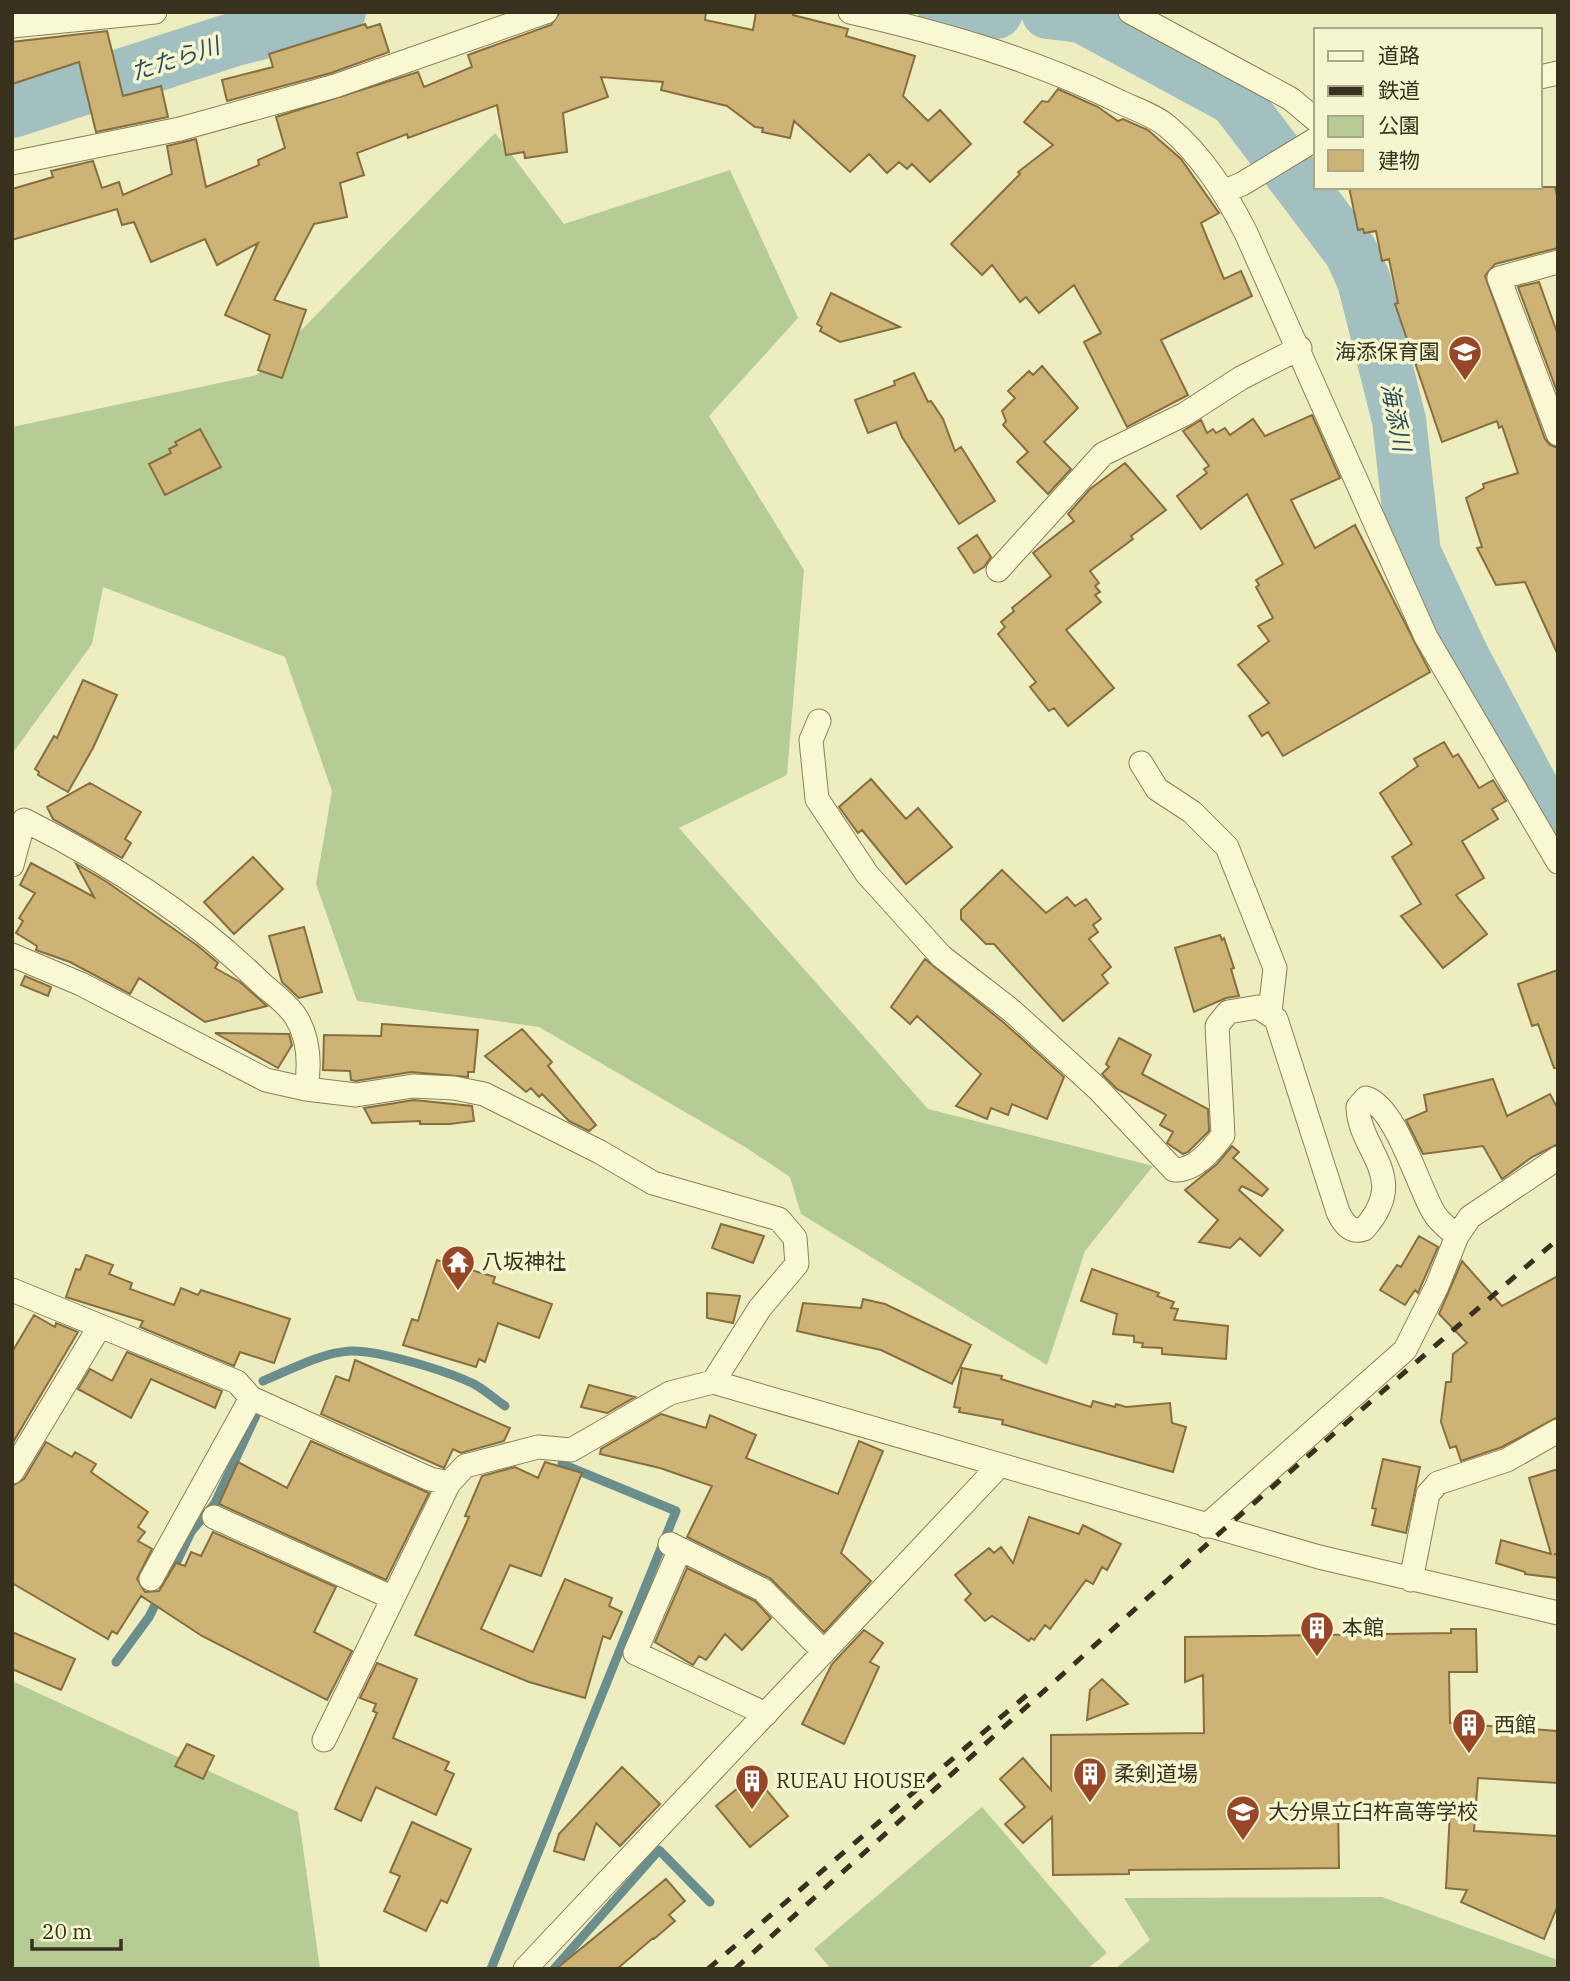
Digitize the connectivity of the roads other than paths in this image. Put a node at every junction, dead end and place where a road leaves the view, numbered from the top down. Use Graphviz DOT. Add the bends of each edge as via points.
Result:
graph roads {
  1 [pos="155,12"];
  2 [pos="546,12"];
  3 [pos="850,12"];
  4 [pos="1130,12"];
  5 [pos="12,26"];
  6 [pos="1314,118"];
  7 [pos="1311,142"];
  8 [pos="12,163"];
  9 [pos="1233,188"];
  10 [pos="1558,262"];
  11 [pos="1300,348"];
  12 [pos="1558,434"];
  13 [pos="998,570"];
  14 [pos="819,721"];
  15 [pos="1142,763"];
  16 [pos="1558,862"];
  17 [pos="12,865"];
  18 [pos="12,955"];
  19 [pos="1270,1012"];
  20 [pos="306,1089"];
  21 [pos="1558,1158"];
  22 [pos="1457,1236"];
  23 [pos="12,1290"];
  24 [pos="100,1326"];
  25 [pos="713,1382"];
  26 [pos="251,1398"];
  27 [pos="1558,1431"];
  28 [pos="999,1466"];
  29 [pos="12,1472"];
  30 [pos="449,1483"];
  31 [pos="214,1517"];
  32 [pos="1206,1526"];
  33 [pos="151,1579"];
  34 [pos="1411,1580"];
  35 [pos="393,1598"];
  36 [pos="1558,1613"];
  37 [pos="824,1652"];
  38 [pos="766,1714"];
  39 [pos="324,1740"];
  40 [pos="525,1969"];
  1 -- 5 [label="street"];
  2 -- 8 [label="street" via="335,86 180,129"];
  3 -- 9 [label="street" via="1055,70 1164,124"];
  4 -- 6 [label="street" via="1291,99"];
  7 -- 9 [label="street"];
  9 -- 11 [label="street"];
  10 -- 12 [label="street" via="1499,278"];
  11 -- 13 [label="street" via="1185,414 1102,454"];
  11 -- 16 [label="street" via="1426,637"];
  14 -- 19 [label="street" via="811,740 817,799 867,874 941,956 1012,1011 1098,1089 1174,1170 1192,1166 1223,1135 1217,1026 1228,1013 1258,1007"];
  15 -- 19 [label="street" via="1157,789 1192,812 1227,847 1275,968"];
  17 -- 20 [label="street" via="23,821 181,912 295,1016 305,1040"];
  18 -- 20 [label="street" via="81,984 266,1080"];
  19 -- 22 [label="street" via="1347,1227 1364,1229 1381,1202 1377,1156 1358,1115 1366,1098 1382,1110 1400,1140 1435,1215"];
  20 -- 25 [label="street" via="356,1095 414,1086 484,1094 653,1183 779,1219 795,1238 797,1264 760,1308"];
  21 -- 22 [label="street" via="1469,1217"];
  22 -- 32 [label="street" via="1405,1350"];
  23 -- 24 [label="street"];
  24 -- 26 [label="street" via="237,1382"];
  24 -- 29 [label="street"];
  25 -- 28 [label="street"];
  25 -- 30 [label="street" via="670,1393 570,1450 538,1447 465,1466"];
  26 -- 30 [label="street" via="430,1479"];
  26 -- 33 [label="street"];
  27 -- 34 [label="street" via="1507,1460 1438,1483 1427,1494"];
  28 -- 32 [label="street"];
  28 -- 37 [label="street"];
  30 -- 35 [label="street"];
  31 -- 35 [label="street"];
  32 -- 34 [label="street"];
  34 -- 36 [label="street"];
  35 -- 39 [label="street"];
  37 -- 38 [label="street"];
  37 -- 38 [label="street" via="763,1590 675,1546 635,1653"];
  38 -- 40 [label="street"];
}
